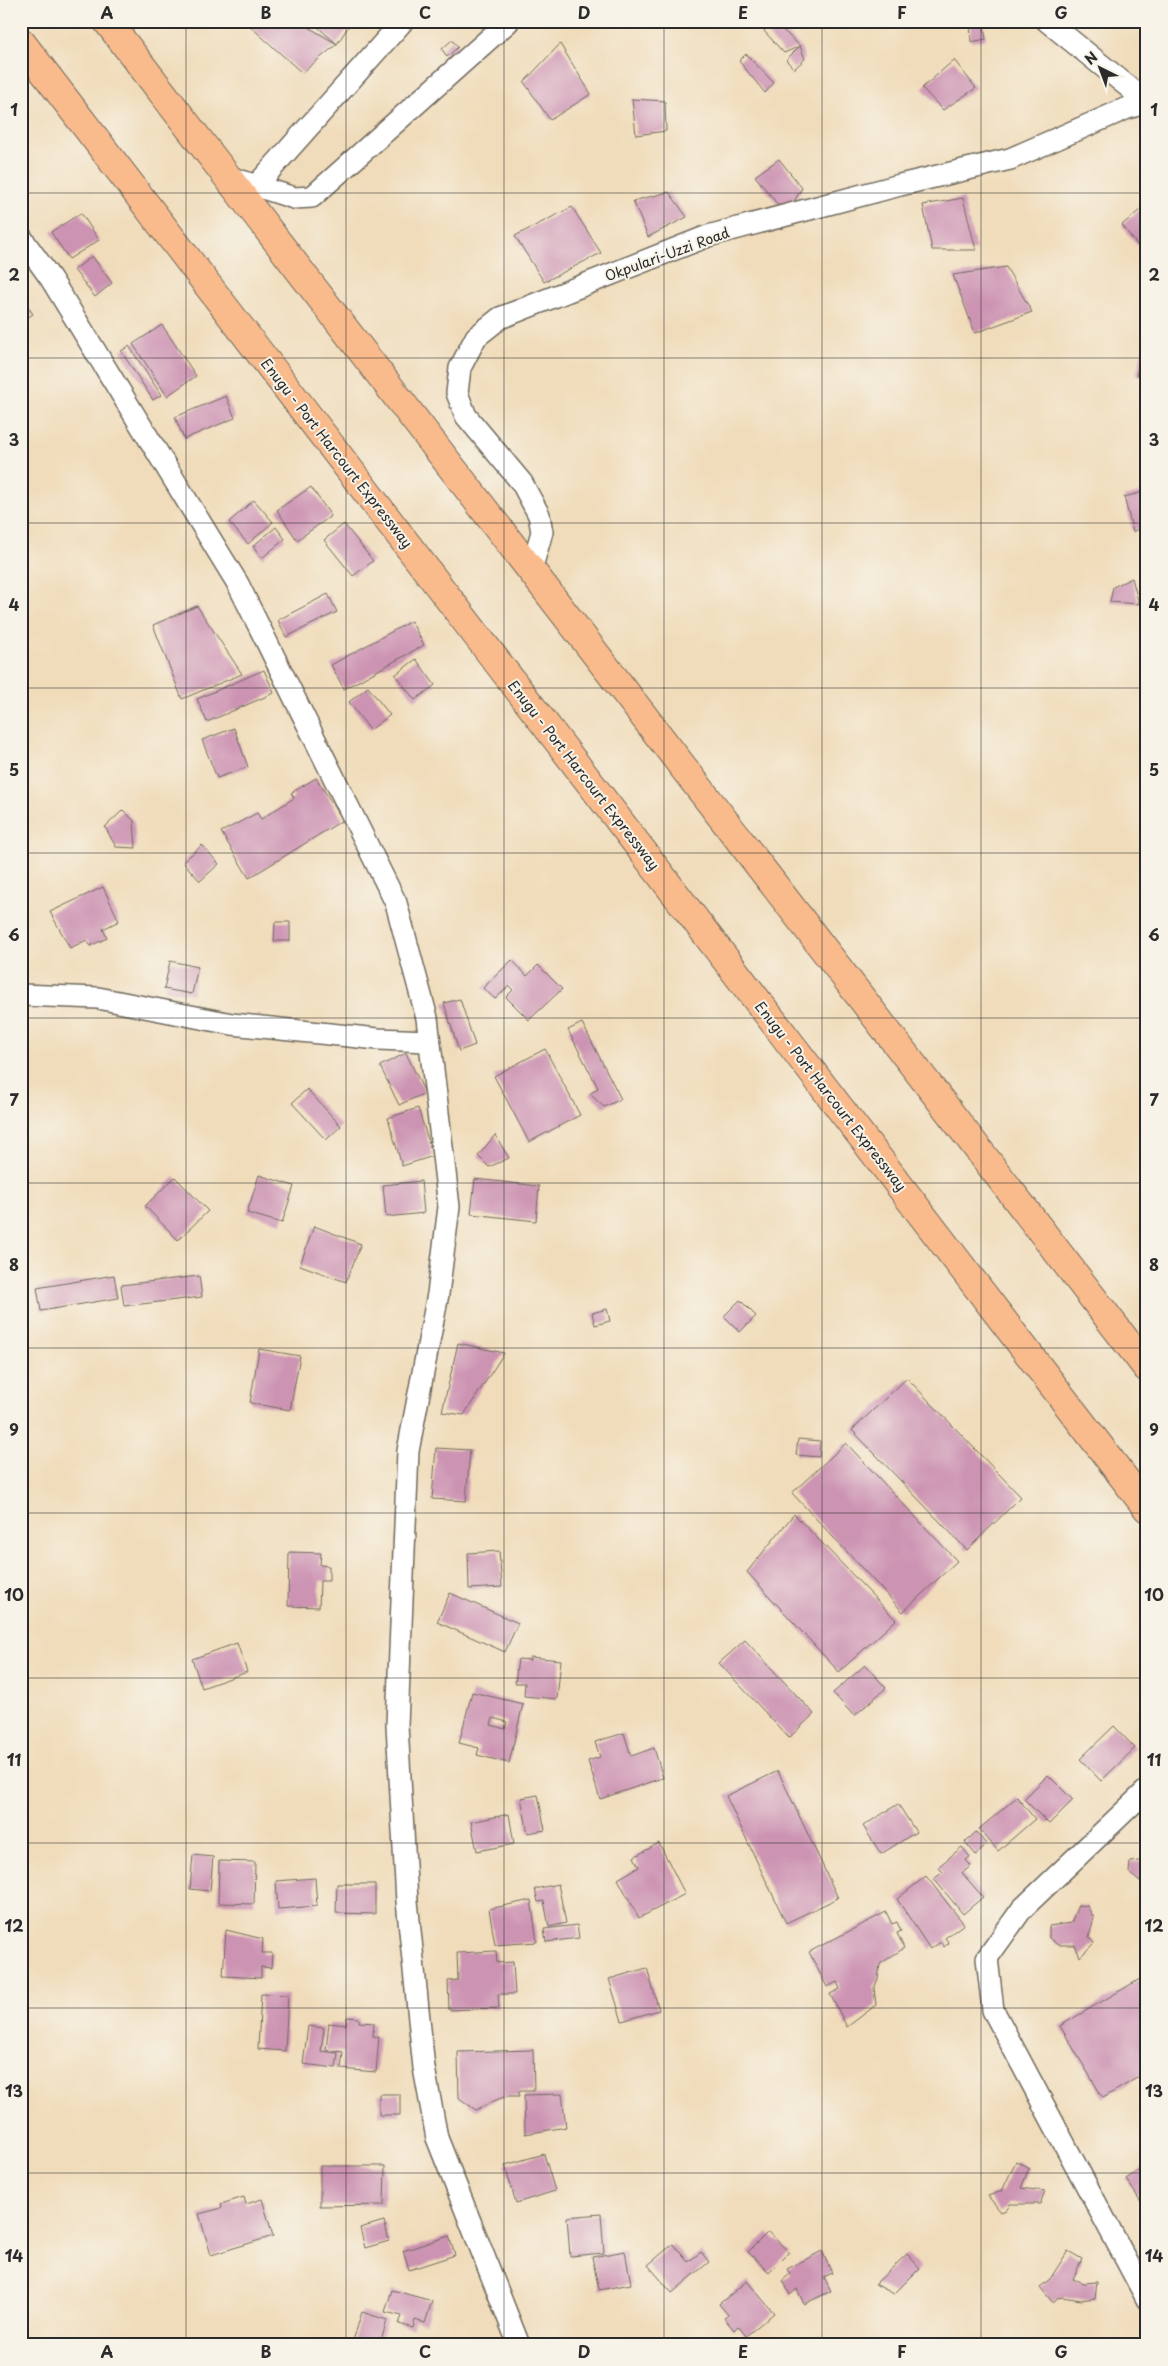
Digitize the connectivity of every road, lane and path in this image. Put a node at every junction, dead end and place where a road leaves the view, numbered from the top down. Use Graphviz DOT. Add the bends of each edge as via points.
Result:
graph roads {
  1 [pos="107,21"];
  2 [pos="403,21"];
  3 [pos="1048,21"];
  4 [pos="508,22"];
  5 [pos="21,42"];
  6 [pos="1147,102"];
  7 [pos="226,176"];
  8 [pos="256,186"];
  9 [pos="21,237"];
  10 [pos="531,570"];
  11 [pos="21,995"];
  12 [pos="428,1041"];
  13 [pos="1147,1368"];
  14 [pos="1147,1508"];
  15 [pos="1147,1790"];
  16 [pos="1147,2299"];
  17 [pos="518,2345"];
  1 -- 7 [label="highway"];
  2 -- 8 [label="street"];
  3 -- 6 [label="street"];
  4 -- 8 [label="street" via="312,197 294,198"];
  5 -- 14 [label="highway, Enugu - Port Harcourt Expressway"];
  6 -- 10 [label="street, Okpulari-Uzzi Road" via="1010,159 708,236 500,318 476,337 460,368 457,394 466,416 522,483 539,515 542,532"];
  7 -- 8 [label="street"];
  7 -- 10 [label="highway"];
  9 -- 12 [label="street" via="51,279 238,584 396,903 427,1018"];
  10 -- 13 [label="highway"];
  11 -- 12 [label="street" via="98,998 232,1024"];
  12 -- 17 [label="street" via="449,1207 438,1294 408,1451 397,1725 407,1901 424,2068 437,2138"];
  15 -- 16 [label="street" via="1022,1909 987,1958 993,2010"];
}
